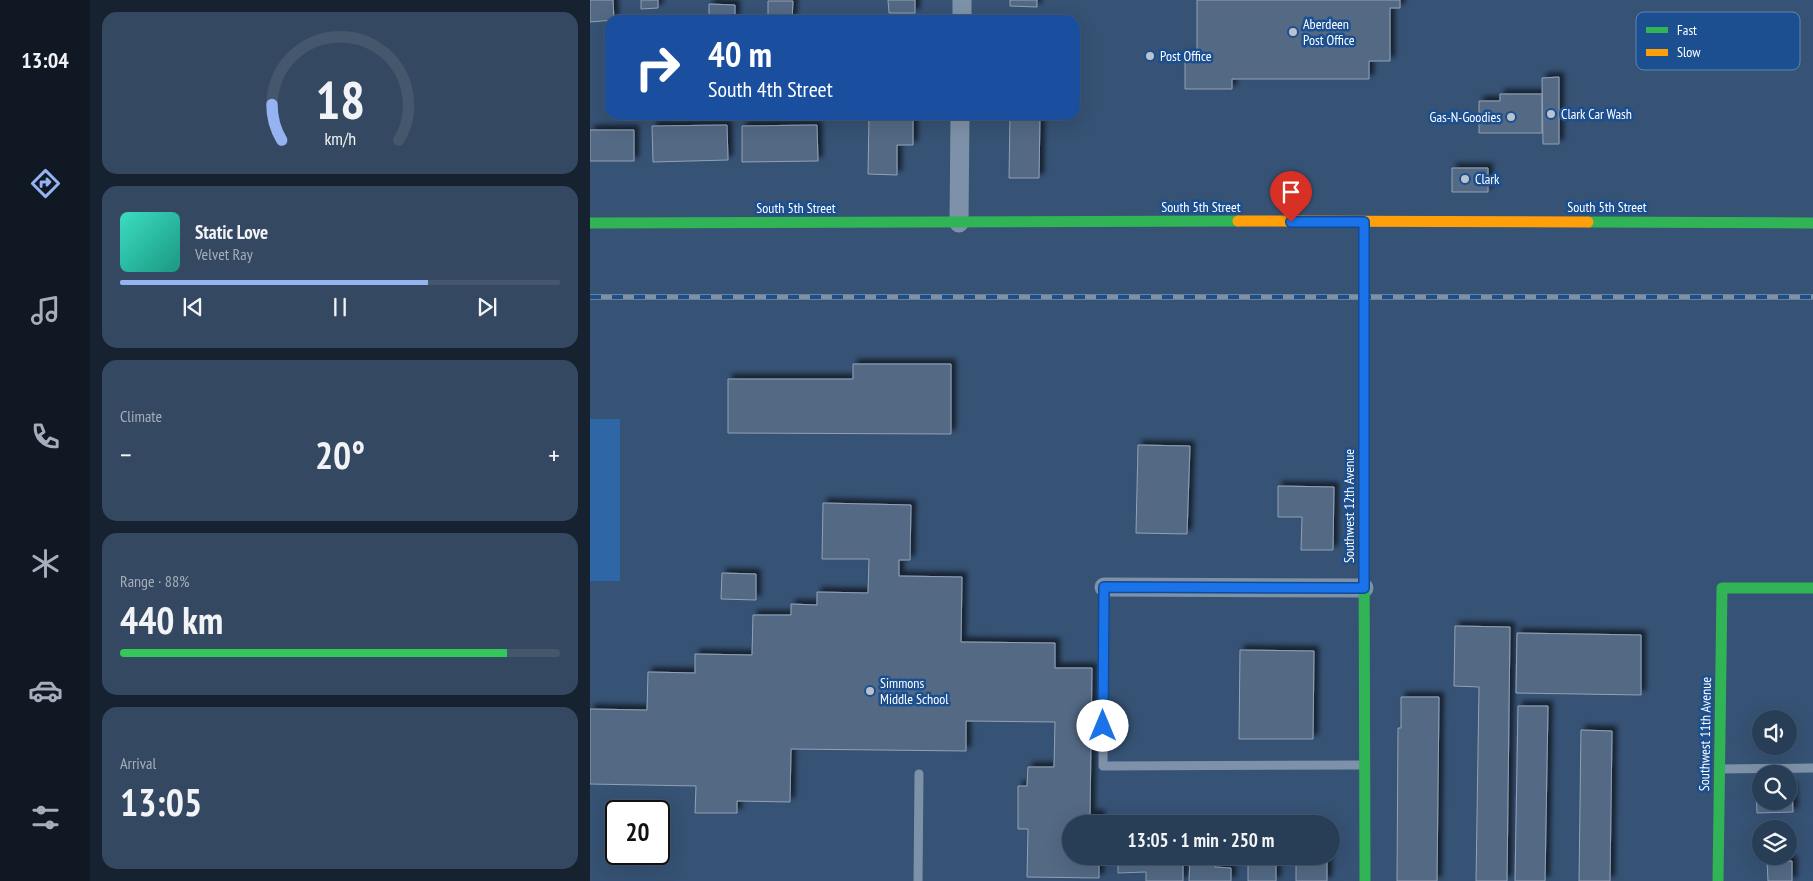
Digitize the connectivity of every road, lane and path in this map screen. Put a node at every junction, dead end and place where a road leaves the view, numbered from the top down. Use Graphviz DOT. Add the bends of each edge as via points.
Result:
graph roads {
  1 [pos="962,0"];
  2 [pos="962,15"];
  3 [pos="960,120"];
  4 [pos="1364,222"];
  5 [pos="590,223"];
  6 [pos="959,223"];
  7 [pos="1813,223"];
  8 [pos="1104,587"];
  9 [pos="1364,588"];
  10 [pos="1813,588"];
  11 [pos="1365,765"];
  12 [pos="1813,768"];
  13 [pos="1719,769"];
  14 [pos="919,774"];
  15 [pos="918,881"];
  16 [pos="1365,881"];
  17 [pos="1718,881"];
  1 -- 2 [label="street"];
  3 -- 6 [label="street"];
  4 -- 6 [label="main road, South 5th Street"];
  4 -- 7 [label="main road, South 5th Street"];
  4 -- 9 [label="main road, Southwest 12th Avenue"];
  5 -- 6 [label="main road, South 5th Street"];
  8 -- 9 [label="street"];
  8 -- 11 [label="lane" via="1102,766"];
  9 -- 11 [label="main road, Southwest 12th Avenue"];
  10 -- 13 [label="main road, Southwest 11th Avenue" via="1722,588"];
  11 -- 16 [label="main road, Southwest 12th Avenue"];
  12 -- 13 [label="lane"];
  13 -- 17 [label="main road, Southwest 11th Avenue"];
  14 -- 15 [label="lane"];
}
